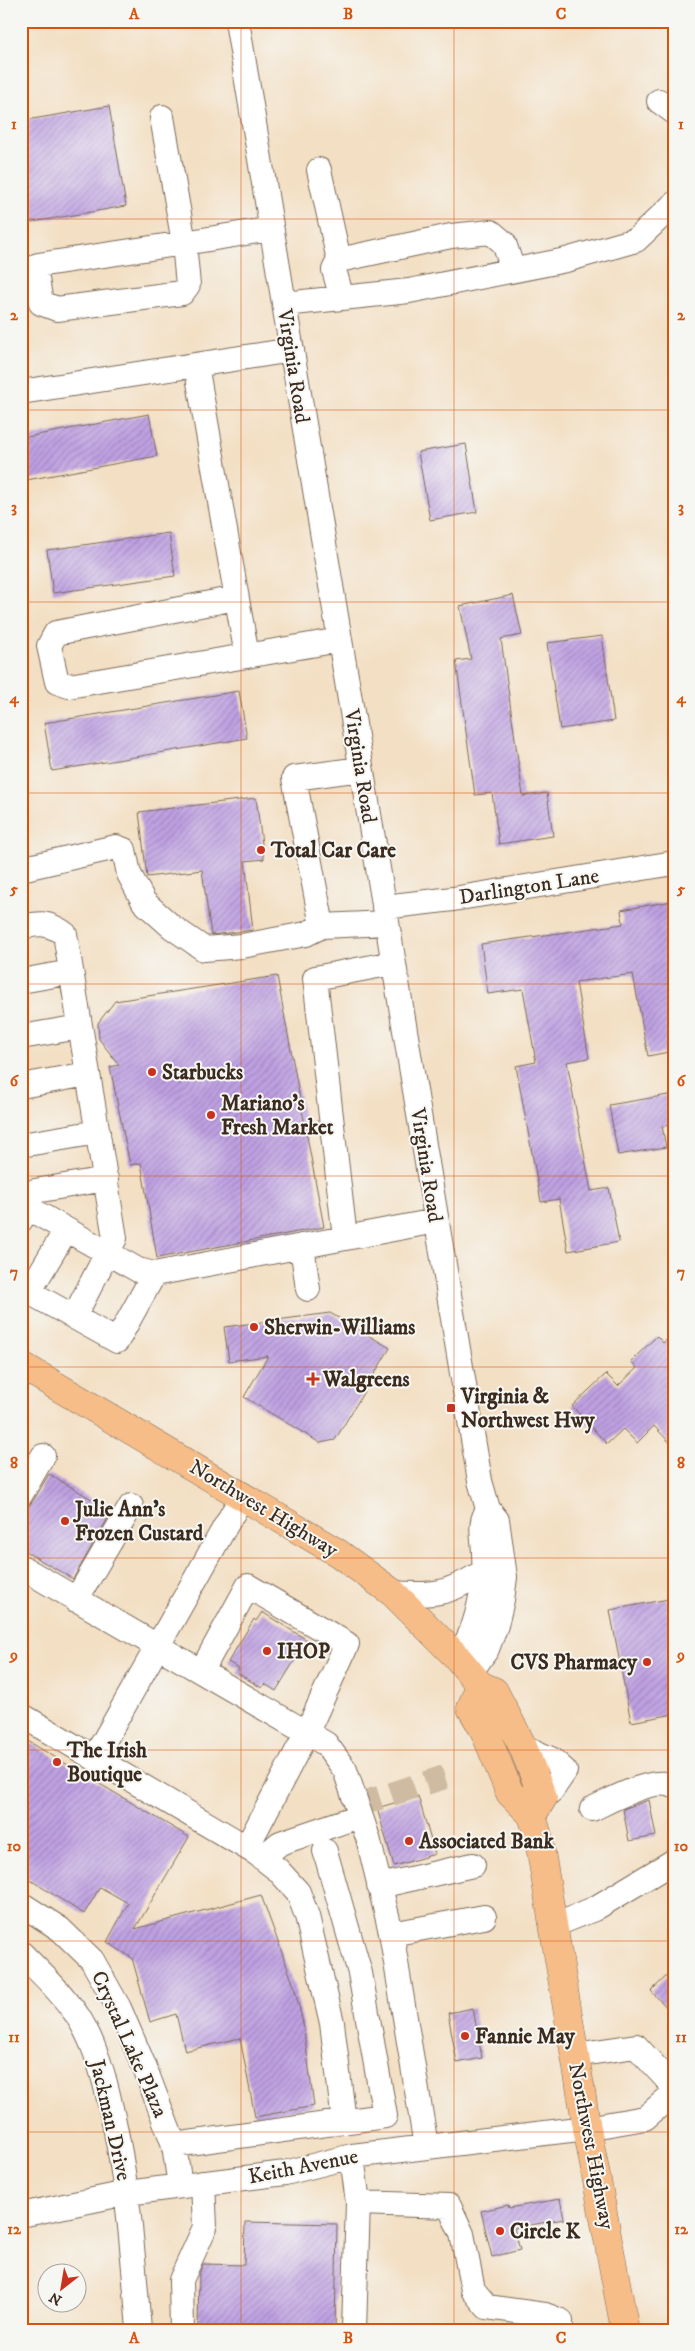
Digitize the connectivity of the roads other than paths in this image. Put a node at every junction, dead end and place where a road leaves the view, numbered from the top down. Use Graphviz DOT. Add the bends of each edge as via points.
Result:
graph roads {
  1 [pos="237,21"];
  2 [pos="162,117"];
  3 [pos="319,170"];
  4 [pos="674,204"];
  5 [pos="271,229"];
  6 [pos="184,243"];
  7 [pos="339,260"];
  8 [pos="513,270"];
  9 [pos="342,298"];
  10 [pos="284,304"];
  11 [pos="292,350"];
  12 [pos="196,365"];
  13 [pos="21,392"];
  14 [pos="236,598"];
  15 [pos="340,640"];
  16 [pos="247,656"];
  17 [pos="361,769"];
  18 [pos="674,863"];
  19 [pos="24,868"];
  20 [pos="386,915"];
  21 [pos="322,926"];
  22 [pos="21,927"];
  23 [pos="393,963"];
  24 [pos="71,972"];
  25 [pos="21,981"];
  26 [pos="80,1027"];
  27 [pos="21,1037"];
  28 [pos="88,1074"];
  29 [pos="21,1086"];
  30 [pos="98,1132"];
  31 [pos="21,1145"];
  32 [pos="106,1180"];
  33 [pos="26,1206"];
  34 [pos="436,1221"];
  35 [pos="66,1230"];
  36 [pos="345,1238"];
  37 [pos="302,1246"];
  38 [pos="108,1254"];
  39 [pos="154,1274"];
  40 [pos="308,1289"];
  41 [pos="74,1317"];
  42 [pos="21,1365"];
  43 [pos="43,1456"];
  44 [pos="21,1494"];
  45 [pos="243,1495"];
  46 [pos="131,1506"];
  47 [pos="488,1509"];
  48 [pos="21,1567"];
  49 [pos="483,1572"];
  50 [pos="393,1593"];
  51 [pos="76,1600"];
  52 [pos="159,1647"];
  53 [pos="202,1670"];
  54 [pos="469,1671"];
  55 [pos="21,1714"];
  56 [pos="307,1732"];
  57 [pos="95,1757"];
  58 [pos="674,1786"];
  59 [pos="537,1807"];
  60 [pos="592,1809"];
  61 [pos="360,1816"];
  62 [pos="325,1851"];
  63 [pos="254,1853"];
  64 [pos="674,1861"];
  65 [pos="473,1865"];
  66 [pos="380,1886"];
  67 [pos="340,1898"];
  68 [pos="21,1904"];
  69 [pos="305,1911"];
  70 [pos="484,1917"];
  71 [pos="554,1925"];
  72 [pos="391,1934"];
  73 [pos="21,1953"];
  74 [pos="396,1964"];
  75 [pos="360,1973"];
  76 [pos="575,2055"];
  77 [pos="674,2087"];
  78 [pos="674,2092"];
  79 [pos="344,2122"];
  80 [pos="587,2128"];
  81 [pos="174,2145"];
  82 [pos="426,2146"];
  83 [pos="352,2156"];
  84 [pos="191,2185"];
  85 [pos="128,2193"];
  86 [pos="358,2203"];
  87 [pos="21,2215"];
  88 [pos="139,2330"];
  89 [pos="182,2330"];
  90 [pos="354,2330"];
  91 [pos="561,2330"];
  92 [pos="625,2330"];
  1 -- 5 [label="street, Virginia Road"];
  2 -- 6 [label="street"];
  3 -- 7 [label="street"];
  4 -- 8 [label="street" via="636,240 566,260"];
  5 -- 6 [label="street"];
  5 -- 10 [label="street, Virginia Road"];
  6 -- 6 [label="street" via="188,285 182,292 57,310 42,303 36,273 38,265"];
  7 -- 8 [label="street" via="451,236 491,232 504,242"];
  7 -- 9 [label="street" via="334,270"];
  8 -- 9 [label="street" via="409,290"];
  9 -- 10 [label="street"];
  10 -- 11 [label="street, Virginia Road"];
  11 -- 12 [label="street"];
  11 -- 15 [label="street, Virginia Road"];
  12 -- 13 [label="street"];
  12 -- 14 [label="street"];
  14 -- 16 [label="street"];
  14 -- 16 [label="street" via="56,633 49,646 57,682 69,686"];
  15 -- 16 [label="street"];
  15 -- 17 [label="street, Virginia Road"];
  17 -- 20 [label="street, Virginia Road"];
  17 -- 21 [label="street" via="294,778"];
  18 -- 20 [label="street, Darlington Lane" via="453,899"];
  19 -- 21 [label="street, Darlington Lane" via="116,847 124,850 129,874 144,902 204,949 242,946 306,934"];
  20 -- 21 [label="street, Darlington Lane"];
  20 -- 23 [label="street, Virginia Road"];
  22 -- 24 [label="street" via="52,925 65,934"];
  23 -- 34 [label="street, Virginia Road"];
  23 -- 36 [label="street" via="315,978"];
  24 -- 25 [label="street"];
  24 -- 26 [label="street"];
  26 -- 27 [label="street"];
  26 -- 28 [label="street"];
  28 -- 29 [label="street"];
  28 -- 30 [label="street"];
  30 -- 31 [label="street"];
  30 -- 32 [label="street"];
  32 -- 33 [label="street"];
  32 -- 38 [label="street" via="115,1238"];
  33 -- 35 [label="street"];
  34 -- 36 [label="street"];
  34 -- 47 [label="street, Virginia Road" via="480,1481"];
  35 -- 38 [label="street"];
  35 -- 41 [label="street" via="30,1292"];
  36 -- 37 [label="street"];
  37 -- 39 [label="street"];
  37 -- 40 [label="street"];
  38 -- 39 [label="street" via="138,1270"];
  38 -- 41 [label="street"];
  39 -- 41 [label="street" via="116,1341"];
  42 -- 45 [label="main road, Northwest Highway"];
  43 -- 44 [label="street"];
  45 -- 50 [label="main road, Northwest Highway" via="338,1553"];
  45 -- 52 [label="street"];
  46 -- 51 [label="street"];
  47 -- 49 [label="street, Virginia Road" via="482,1520"];
  47 -- 54 [label="street, Virginia Road" via="497,1520 505,1577 496,1626 486,1649"];
  48 -- 51 [label="street"];
  49 -- 50 [label="street" via="458,1588 439,1593 425,1596"];
  49 -- 54 [label="street, Virginia Road" via="471,1636 465,1647"];
  50 -- 54 [label="main road, Northwest Highway"];
  51 -- 52 [label="street"];
  52 -- 53 [label="street"];
  52 -- 57 [label="street"];
  53 -- 56 [label="street"];
  53 -- 56 [label="street" via="248,1586 347,1644"];
  54 -- 59 [label="main road, Northwest Highway" via="494,1691 523,1747"];
  54 -- 59 [label="main road" via="471,1708 484,1730 510,1793"];
  55 -- 57 [label="street"];
  56 -- 61 [label="street" via="326,1744 345,1770"];
  56 -- 63 [label="street"];
  57 -- 63 [label="street"];
  58 -- 60 [label="street" via="668,1782 634,1789"];
  59 -- 71 [label="main road, Northwest Highway"];
  61 -- 63 [label="street"];
  61 -- 66 [label="street"];
  62 -- 67 [label="street"];
  63 -- 69 [label="street" via="278,1870 298,1892"];
  64 -- 71 [label="street" via="594,1909"];
  65 -- 66 [label="street"];
  66 -- 72 [label="street"];
  67 -- 69 [label="street"];
  67 -- 75 [label="street"];
  68 -- 81 [label="street, Crystal Lake Plaza" via="60,1929 92,1960 122,2016"];
  69 -- 79 [label="street" via="332,2023"];
  70 -- 72 [label="street"];
  71 -- 76 [label="main road, Northwest Highway"];
  72 -- 74 [label="street"];
  73 -- 85 [label="street, Jackman Drive" via="78,2016 98,2058"];
  74 -- 75 [label="street"];
  74 -- 82 [label="street"];
  75 -- 79 [label="street" via="385,2116"];
  76 -- 77 [label="street" via="636,2046"];
  76 -- 80 [label="main road, Northwest Highway"];
  78 -- 80 [label="street, Keith Avenue" via="645,2118"];
  79 -- 81 [label="street"];
  80 -- 82 [label="street, Keith Avenue"];
  80 -- 92 [label="main road, Northwest Highway"];
  81 -- 84 [label="street, Crystal Lake Plaza"];
  82 -- 83 [label="street, Keith Avenue"];
  83 -- 84 [label="street, Keith Avenue" via="285,2173"];
  83 -- 86 [label="street"];
  84 -- 85 [label="street, Keith Avenue"];
  84 -- 89 [label="street, Crystal Lake Plaza" via="205,2227 181,2280"];
  85 -- 87 [label="street, Keith Avenue"];
  85 -- 88 [label="street, Jackman Drive"];
  86 -- 90 [label="street"];
  86 -- 91 [label="street" via="449,2206 462,2234 473,2290 487,2307 546,2315 561,2321"];
}
